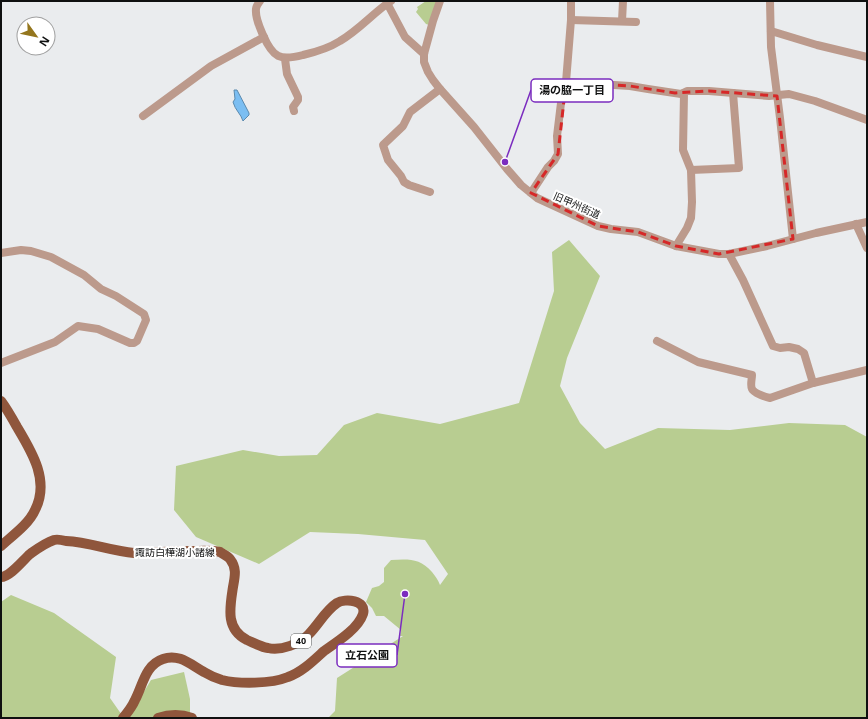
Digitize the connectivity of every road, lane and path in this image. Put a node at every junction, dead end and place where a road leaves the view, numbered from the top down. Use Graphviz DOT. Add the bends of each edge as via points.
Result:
graph roads {
  1 [pos="260,1"];
  2 [pos="440,1"];
  3 [pos="571,1"];
  4 [pos="623,1"];
  5 [pos="770,1"];
  6 [pos="389,2"];
  7 [pos="571,20"];
  8 [pos="622,22"];
  9 [pos="636,22"];
  10 [pos="771,31"];
  11 [pos="264,37"];
  12 [pos="424,54"];
  13 [pos="867,57"];
  14 [pos="285,59"];
  15 [pos="566,82"];
  16 [pos="440,90"];
  17 [pos="684,93"];
  18 [pos="733,93"];
  19 [pos="777,96"];
  20 [pos="294,111"];
  21 [pos="143,116"];
  22 [pos="867,120"];
  23 [pos="691,170"];
  24 [pos="430,192"];
  25 [pos="531,193"];
  26 [pos="867,222"];
  27 [pos="856,224"];
  28 [pos="793,239"];
  29 [pos="676,246"];
  30 [pos="867,248"];
  31 [pos="1,252"];
  32 [pos="729,254"];
  33 [pos="657,341"];
  34 [pos="1,363"];
  35 [pos="867,370"];
  36 [pos="813,383"];
  37 [pos="1,401"];
  38 [pos="1,546"];
  39 [pos="1,577"];
  40 [pos="123,718"];
  41 [pos="158,718"];
  42 [pos="192,718"];
  1 -- 11 [label="street" via="256,8 256,16"];
  2 -- 12 [label="street, 旧甲州街道"];
  3 -- 7 [label="street"];
  4 -- 8 [label="street"];
  5 -- 10 [label="street"];
  6 -- 12 [label="street" via="405,37"];
  6 -- 14 [label="street" via="341,41 319,51"];
  7 -- 8 [label="street"];
  7 -- 15 [label="street"];
  8 -- 9 [label="street"];
  10 -- 13 [label="street"];
  10 -- 19 [label="street"];
  11 -- 14 [label="street" via="273,54"];
  11 -- 21 [label="street" via="211,66"];
  12 -- 16 [label="street, 旧甲州街道" via="428,72"];
  14 -- 20 [label="street" via="287,74 298,97 293,107"];
  15 -- 17 [label="street"];
  15 -- 25 [label="street" via="557,136 558,154"];
  16 -- 24 [label="street" via="410,112 403,126 383,144 388,160 404,182"];
  16 -- 25 [label="street, 旧甲州街道" via="521,185"];
  17 -- 18 [label="street"];
  17 -- 23 [label="street" via="683,150"];
  18 -- 19 [label="street"];
  18 -- 23 [label="street" via="739,168"];
  19 -- 22 [label="street" via="789,94"];
  19 -- 28 [label="street"];
  23 -- 29 [label="street" via="691,218 688,228"];
  25 -- 29 [label="street, 旧甲州街道" via="598,226 638,232"];
  26 -- 27 [label="street, 旧甲州街道"];
  27 -- 28 [label="street, 旧甲州街道"];
  27 -- 30 [label="street"];
  28 -- 32 [label="street, 旧甲州街道"];
  29 -- 32 [label="street, 旧甲州街道"];
  31 -- 34 [label="street" via="21,250 51,257 144,314 146,320 134,343 98,329 78,326 55,342"];
  32 -- 36 [label="street" via="773,346 798,349 804,353"];
  33 -- 36 [label="street" via="698,362 752,376 751,388 764,397 770,398"];
  35 -- 36 [label="street"];
  37 -- 38 [label="main road" via="34,456 40,473 41,493 36,510 28,521"];
  39 -- 40 [label="main road, 諏訪白樺湖小諸線 / 40" via="39,547 55,540 75,541 134,553 221,553 230,558 235,568 230,616 233,628 242,637 270,648 284,647 302,640 337,603 351,600 362,608 360,620 347,634 288,678 259,683 226,681 185,660 161,659 149,669 131,708"];
  41 -- 42 [label="main road" via="171,715"];
}
